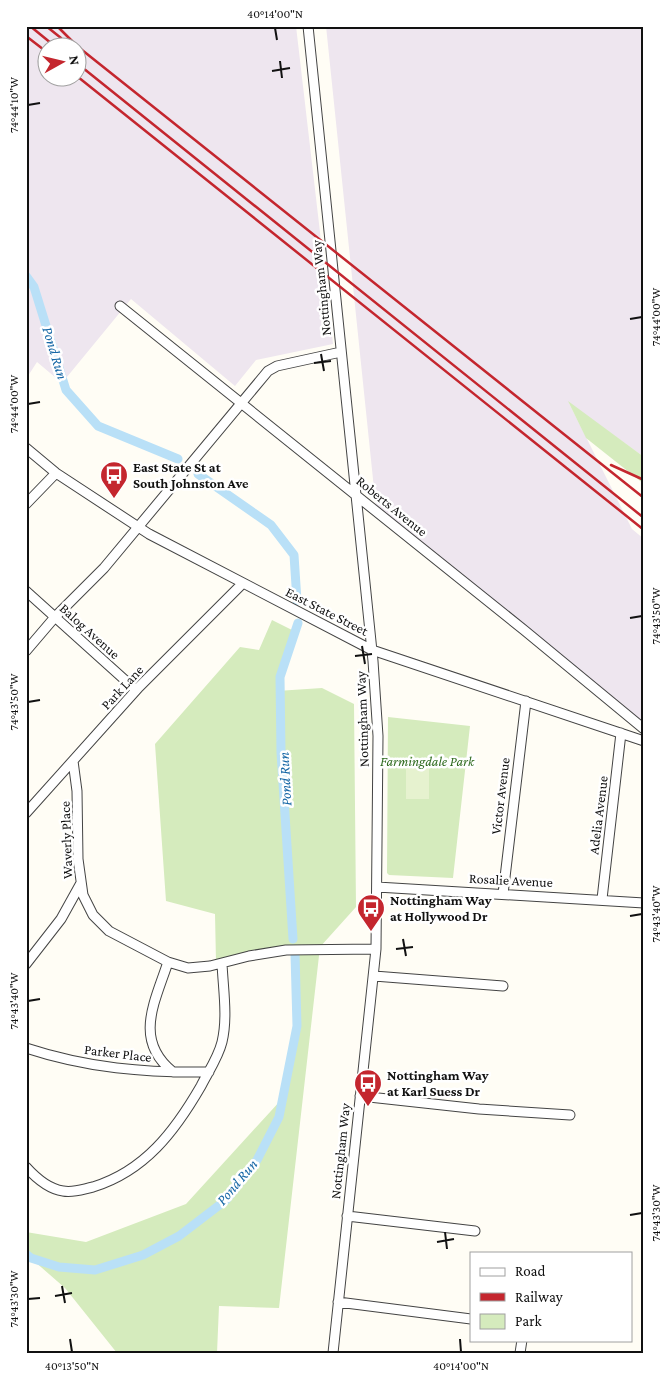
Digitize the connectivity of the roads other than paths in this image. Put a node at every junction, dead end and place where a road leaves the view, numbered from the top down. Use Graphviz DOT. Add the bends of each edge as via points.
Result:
graph roads {
  1 [pos="308,26"];
  2 [pos="120,306"];
  3 [pos="341,352"];
  4 [pos="240,404"];
  5 [pos="26,448"];
  6 [pos="56,473"];
  7 [pos="356,495"];
  8 [pos="26,504"];
  9 [pos="138,528"];
  10 [pos="243,583"];
  11 [pos="26,591"];
  12 [pos="55,617"];
  13 [pos="372,650"];
  14 [pos="26,651"];
  15 [pos="136,690"];
  16 [pos="526,701"];
  17 [pos="644,730"];
  18 [pos="622,733"];
  19 [pos="644,741"];
  20 [pos="73,761"];
  21 [pos="26,813"];
  22 [pos="81,884"];
  23 [pos="377,887"];
  24 [pos="502,894"];
  25 [pos="602,899"];
  26 [pos="644,902"];
  27 [pos="376,949"];
  28 [pos="168,962"];
  29 [pos="222,962"];
  30 [pos="26,964"];
  31 [pos="374,976"];
  32 [pos="503,986"];
  33 [pos="26,1048"];
  34 [pos="173,1072"];
  35 [pos="209,1072"];
  36 [pos="360,1096"];
  37 [pos="570,1115"];
  38 [pos="26,1167"];
  39 [pos="347,1216"];
  40 [pos="475,1231"];
  41 [pos="338,1302"];
  42 [pos="470,1319"];
  43 [pos="333,1353"];
  1 -- 3 [label="street, Nottingham Way"];
  2 -- 4 [label="street, Roberts Avenue"];
  3 -- 4 [label="street" via="276,366"];
  3 -- 7 [label="street, Nottingham Way"];
  4 -- 7 [label="street, Roberts Avenue"];
  4 -- 9 [label="street"];
  5 -- 6 [label="street, East State Street"];
  6 -- 8 [label="street"];
  6 -- 9 [label="street, East State Street"];
  7 -- 13 [label="street, Nottingham Way"];
  7 -- 17 [label="street, Roberts Avenue"];
  9 -- 10 [label="street, East State Street"];
  9 -- 12 [label="street"];
  10 -- 13 [label="street, East State Street"];
  10 -- 15 [label="street, Park Lane"];
  11 -- 12 [label="street, Balog Avenue"];
  12 -- 14 [label="street"];
  12 -- 15 [label="street, Balog Avenue"];
  13 -- 16 [label="street, East State Street"];
  13 -- 23 [label="street, Nottingham Way" via="378,736"];
  15 -- 20 [label="street, Park Lane"];
  16 -- 18 [label="street, East State Street"];
  16 -- 24 [label="street, Victor Avenue"];
  18 -- 19 [label="street, East State Street"];
  18 -- 25 [label="street, Adelia Avenue"];
  20 -- 21 [label="street, Park Lane"];
  20 -- 22 [label="street, Waverly Place" via="78,791 76,830"];
  22 -- 28 [label="street, Waverly Place" via="86,905 100,924"];
  22 -- 30 [label="street" via="61,919"];
  23 -- 24 [label="street, Rosalie Avenue"];
  23 -- 27 [label="street, Nottingham Way"];
  24 -- 25 [label="street, Rosalie Avenue"];
  25 -- 26 [label="street, Rosalie Avenue"];
  27 -- 29 [label="street, Waverly Place" via="286,950"];
  27 -- 31 [label="street, Nottingham Way"];
  28 -- 29 [label="street, Waverly Place" via="188,968"];
  28 -- 34 [label="street" via="149,1029 158,1058"];
  29 -- 35 [label="street" via="224,1029 219,1052"];
  31 -- 32 [label="street"];
  31 -- 36 [label="street, Nottingham Way"];
  33 -- 34 [label="street, Parker Place" via="107,1068"];
  34 -- 35 [label="street, Parker Place"];
  35 -- 38 [label="street" via="168,1138 142,1161 112,1179 75,1192 64,1191 45,1184"];
  36 -- 37 [label="street"];
  36 -- 39 [label="street, Nottingham Way"];
  39 -- 40 [label="street"];
  39 -- 41 [label="street, Nottingham Way"];
  41 -- 42 [label="street"];
  41 -- 43 [label="street, Nottingham Way"];
}
